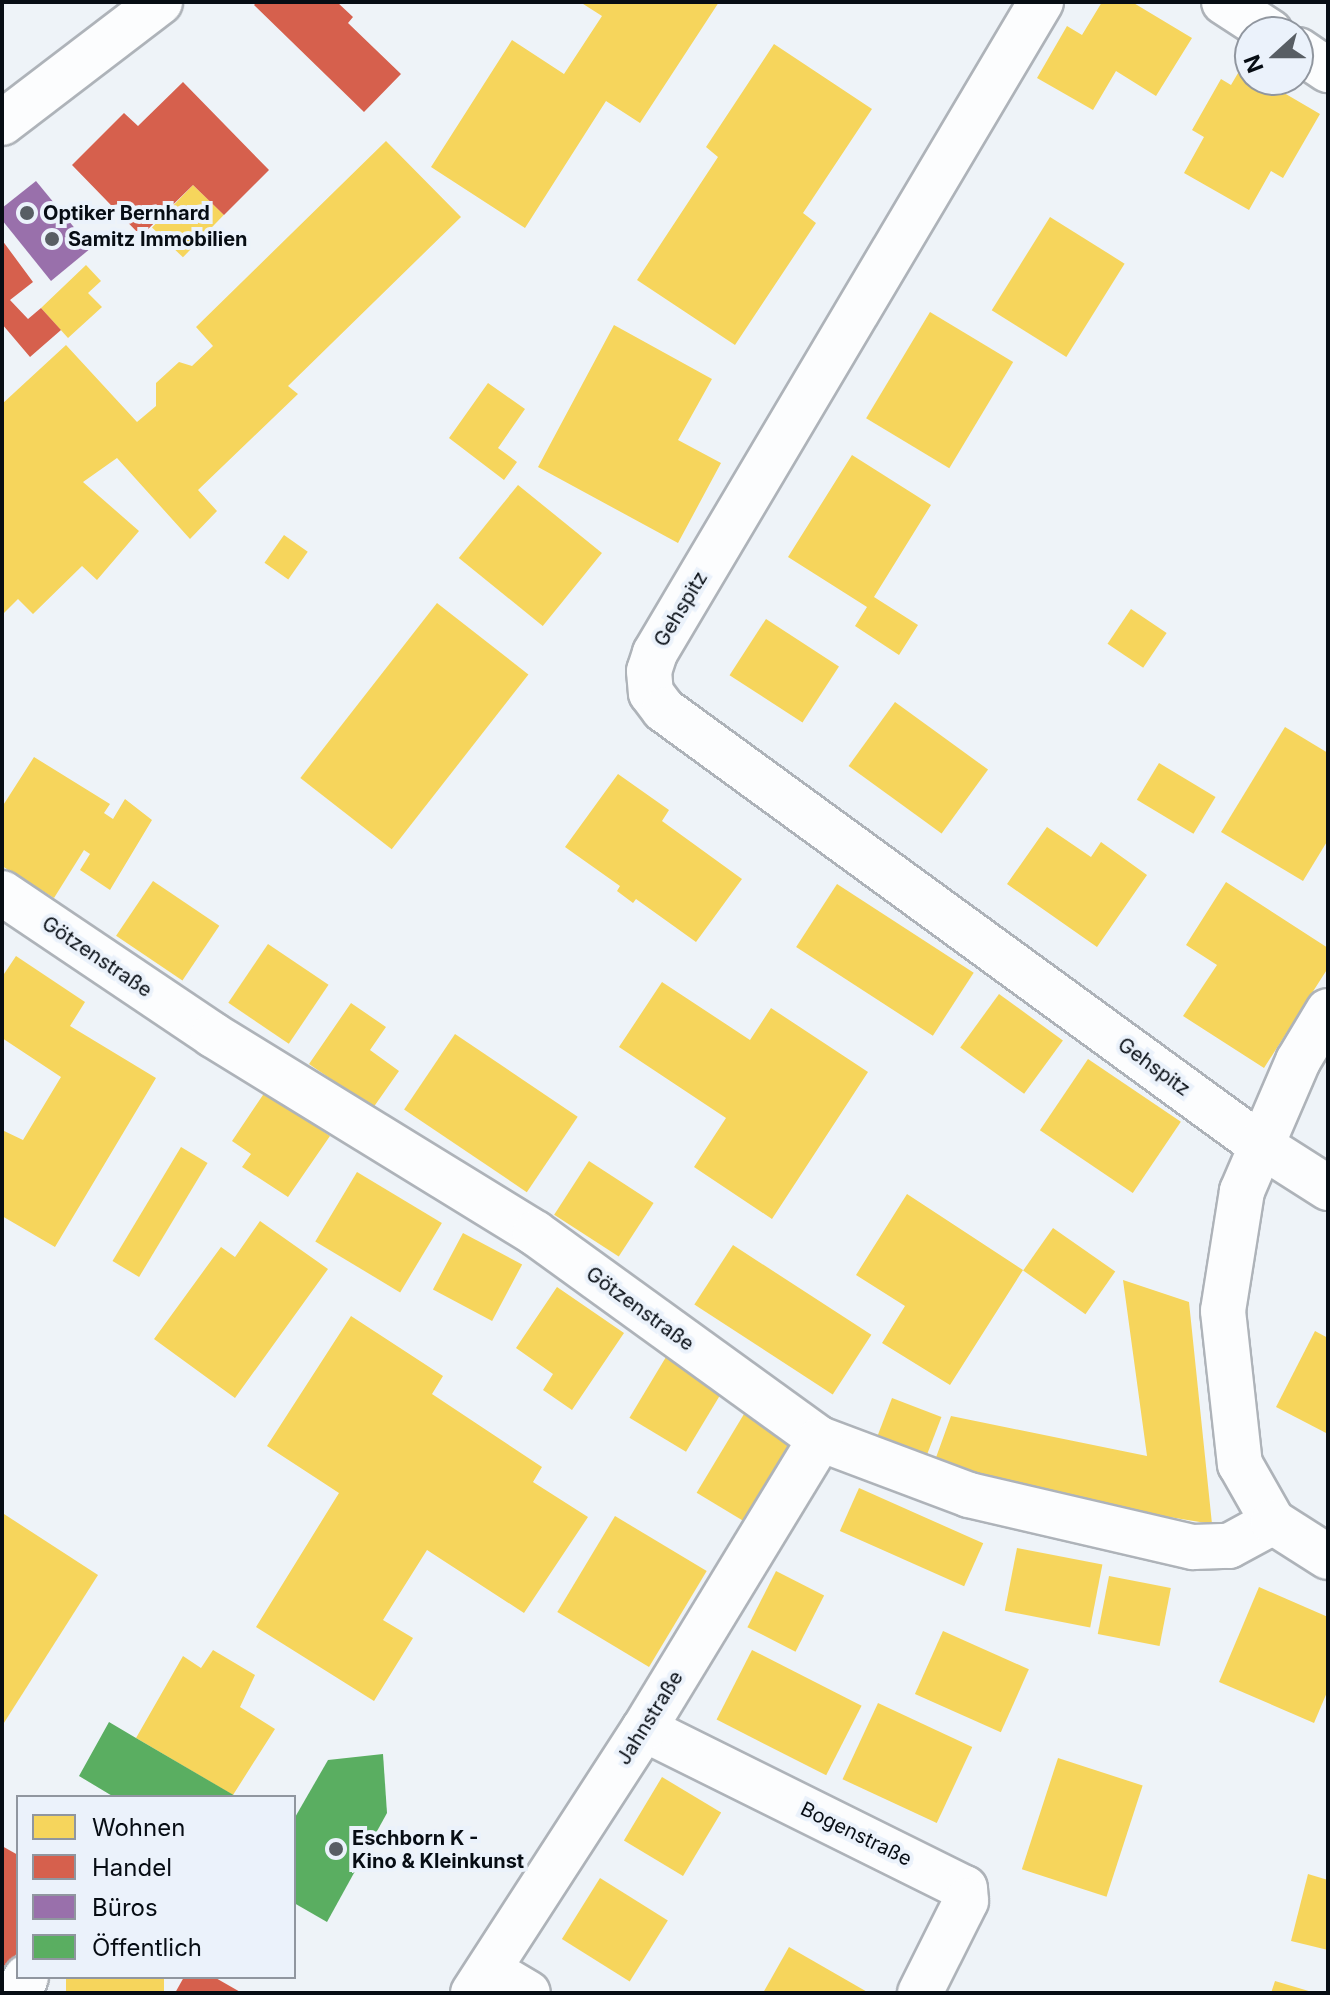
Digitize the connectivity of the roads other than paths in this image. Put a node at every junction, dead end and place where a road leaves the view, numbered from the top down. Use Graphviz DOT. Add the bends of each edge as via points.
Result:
graph roads {
  1 [pos="160,2"];
  2 [pos="1041,2"];
  3 [pos="1224,2"];
  4 [pos="1245,16"];
  5 [pos="2,123"];
  6 [pos="2,893"];
  7 [pos="1328,1011"];
  8 [pos="1259,1144"];
  9 [pos="1328,1188"];
  10 [pos="820,1439"];
  11 [pos="1273,1522"];
  12 [pos="1328,1557"];
  13 [pos="644,1729"];
  14 [pos="481,1982"];
  15 [pos="528,1993"];
  16 [pos="920,1993"];
  1 -- 5 [label="street"];
  2 -- 8 [label="street, Gehspitz" via="655,653 649,671 651,693 664,710"];
  3 -- 4 [label="street"];
  6 -- 10 [label="street, Götzenstraße" via="213,1035 535,1233"];
  7 -- 8 [label="street"];
  8 -- 9 [label="street"];
  8 -- 11 [label="street" via="1233,1229 1223,1311 1240,1464"];
  10 -- 11 [label="street, Götzenstraße" via="969,1495 1193,1547 1229,1546"];
  10 -- 13 [label="street, Jahnstraße"];
  11 -- 12 [label="street"];
  13 -- 14 [label="street, Jahnstraße"];
  13 -- 16 [label="street, Bogenstraße" via="965,1888 966,1901"];
  14 -- 15 [label="street"];
}
